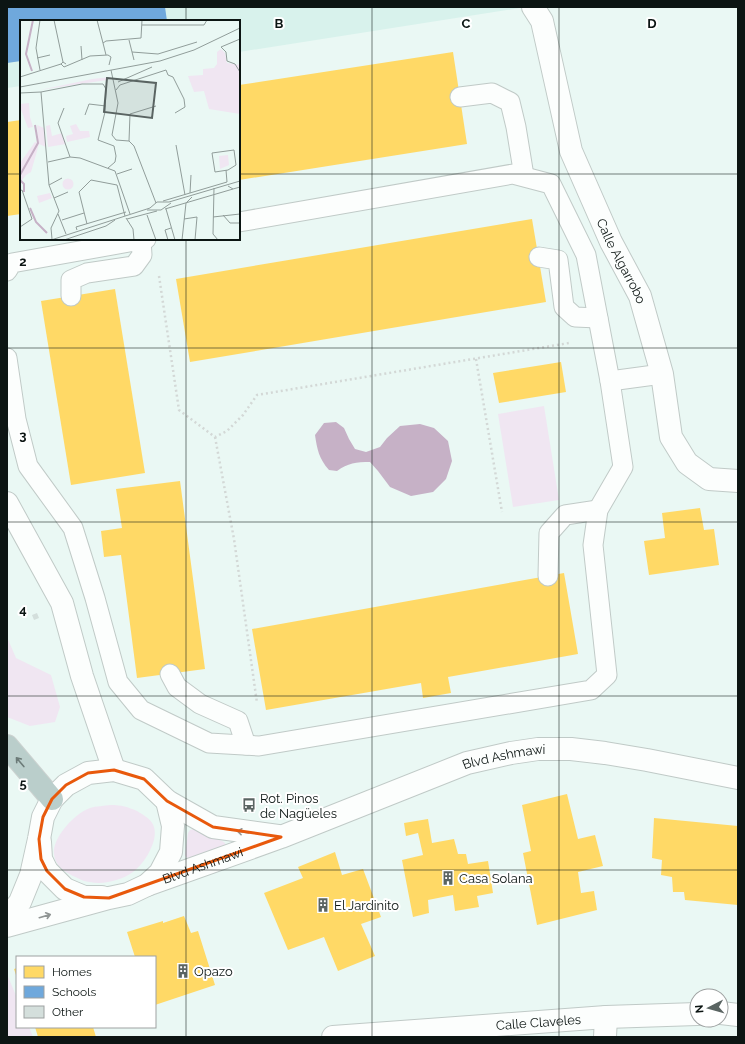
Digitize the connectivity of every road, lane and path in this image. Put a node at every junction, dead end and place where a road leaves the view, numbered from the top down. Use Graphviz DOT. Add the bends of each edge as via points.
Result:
graph roads {
  1 [pos="533,7"];
  2 [pos="460,97"];
  3 [pos="524,176"];
  4 [pos="240,222"];
  5 [pos="138,240"];
  6 [pos="143,240"];
  7 [pos="538,257"];
  8 [pos="158,270"];
  9 [pos="7,271"];
  10 [pos="71,296"];
  11 [pos="598,318"];
  12 [pos="601,338"];
  13 [pos="7,358"];
  14 [pos="476,358"];
  15 [pos="662,374"];
  16 [pos="610,382"];
  17 [pos="215,436"];
  18 [pos="738,481"];
  19 [pos="7,503"];
  20 [pos="598,510"];
  21 [pos="502,512"];
  22 [pos="548,576"];
  23 [pos="170,674"];
  24 [pos="253,745"];
  25 [pos="7,746"];
  26 [pos="114,770"];
  27 [pos="738,778"];
  28 [pos="52,799"];
  29 [pos="167,801"];
  30 [pos="281,837"];
  31 [pos="40,839"];
  32 [pos="147,885"];
  33 [pos="109,898"];
  34 [pos="7,918"];
  35 [pos="7,926"];
  36 [pos="689,1015"];
  37 [pos="606,1027"];
  38 [pos="333,1037"];
  1 -- 15 [label="street, Calle Algarrobo" via="542,21 571,151 611,242 640,296"];
  2 -- 3 [label="lane" via="492,93 510,102"];
  3 -- 4 [label="lane" via="513,174"];
  3 -- 11 [label="lane" via="551,184 586,255"];
  5 -- 9 [label="lane" via="12,263"];
  6 -- 10 [label="lane" via="142,255 134,266 87,273 71,280"];
  7 -- 11 [label="lane" via="558,260 564,307 575,317"];
  8 -- 17 [label="path" via="179,410"];
  11 -- 12 [label="lane"];
  12 -- 14 [label="path"];
  12 -- 16 [label="lane"];
  13 -- 24 [label="lane" via="16,419 28,466 73,528 118,682 141,710 209,743"];
  14 -- 17 [label="path" via="257,395 243,415 227,431"];
  14 -- 21 [label="path"];
  15 -- 16 [label="lane"];
  15 -- 18 [label="street, Calle Algarrobo" via="671,438 687,463 709,479"];
  16 -- 20 [label="lane" via="623,467"];
  17 -- 24 [label="path" via="234,539 259,718"];
  19 -- 26 [label="street" via="62,603 82,676"];
  20 -- 22 [label="lane" via="565,515 549,533"];
  20 -- 24 [label="lane" via="592,545 607,675 591,690"];
  23 -- 24 [label="lane" via="177,687 200,704 238,722"];
  28 -- 25 [label="highway, one-way"];
  26 -- 28 [label="street" via="88,773 66,785"];
  26 -- 29 [label="street" via="144,779"];
  27 -- 30 [label="street, Blvd Ashmawi" via="605,753 538,749 467,763"];
  28 -- 31 [label="street" via="43,817"];
  30 -- 29 [label="street, Blvd Ashmawi, one-way" via="212,827"];
  29 -- 32 [label="street" via="173,826 171,852 160,873"];
  30 -- 32 [label="street, Blvd Ashmawi"];
  31 -- 33 [label="street" via="42,859 47,871 65,889 84,897"];
  31 -- 34 [label="street" via="31,875 20,902"];
  32 -- 33 [label="street" via="128,894"];
  35 -- 33 [label="street, one-way"];
  36 -- 37 [label="street, Calle Claveles"];
  37 -- 38 [label="street, Calle Claveles"];
}
